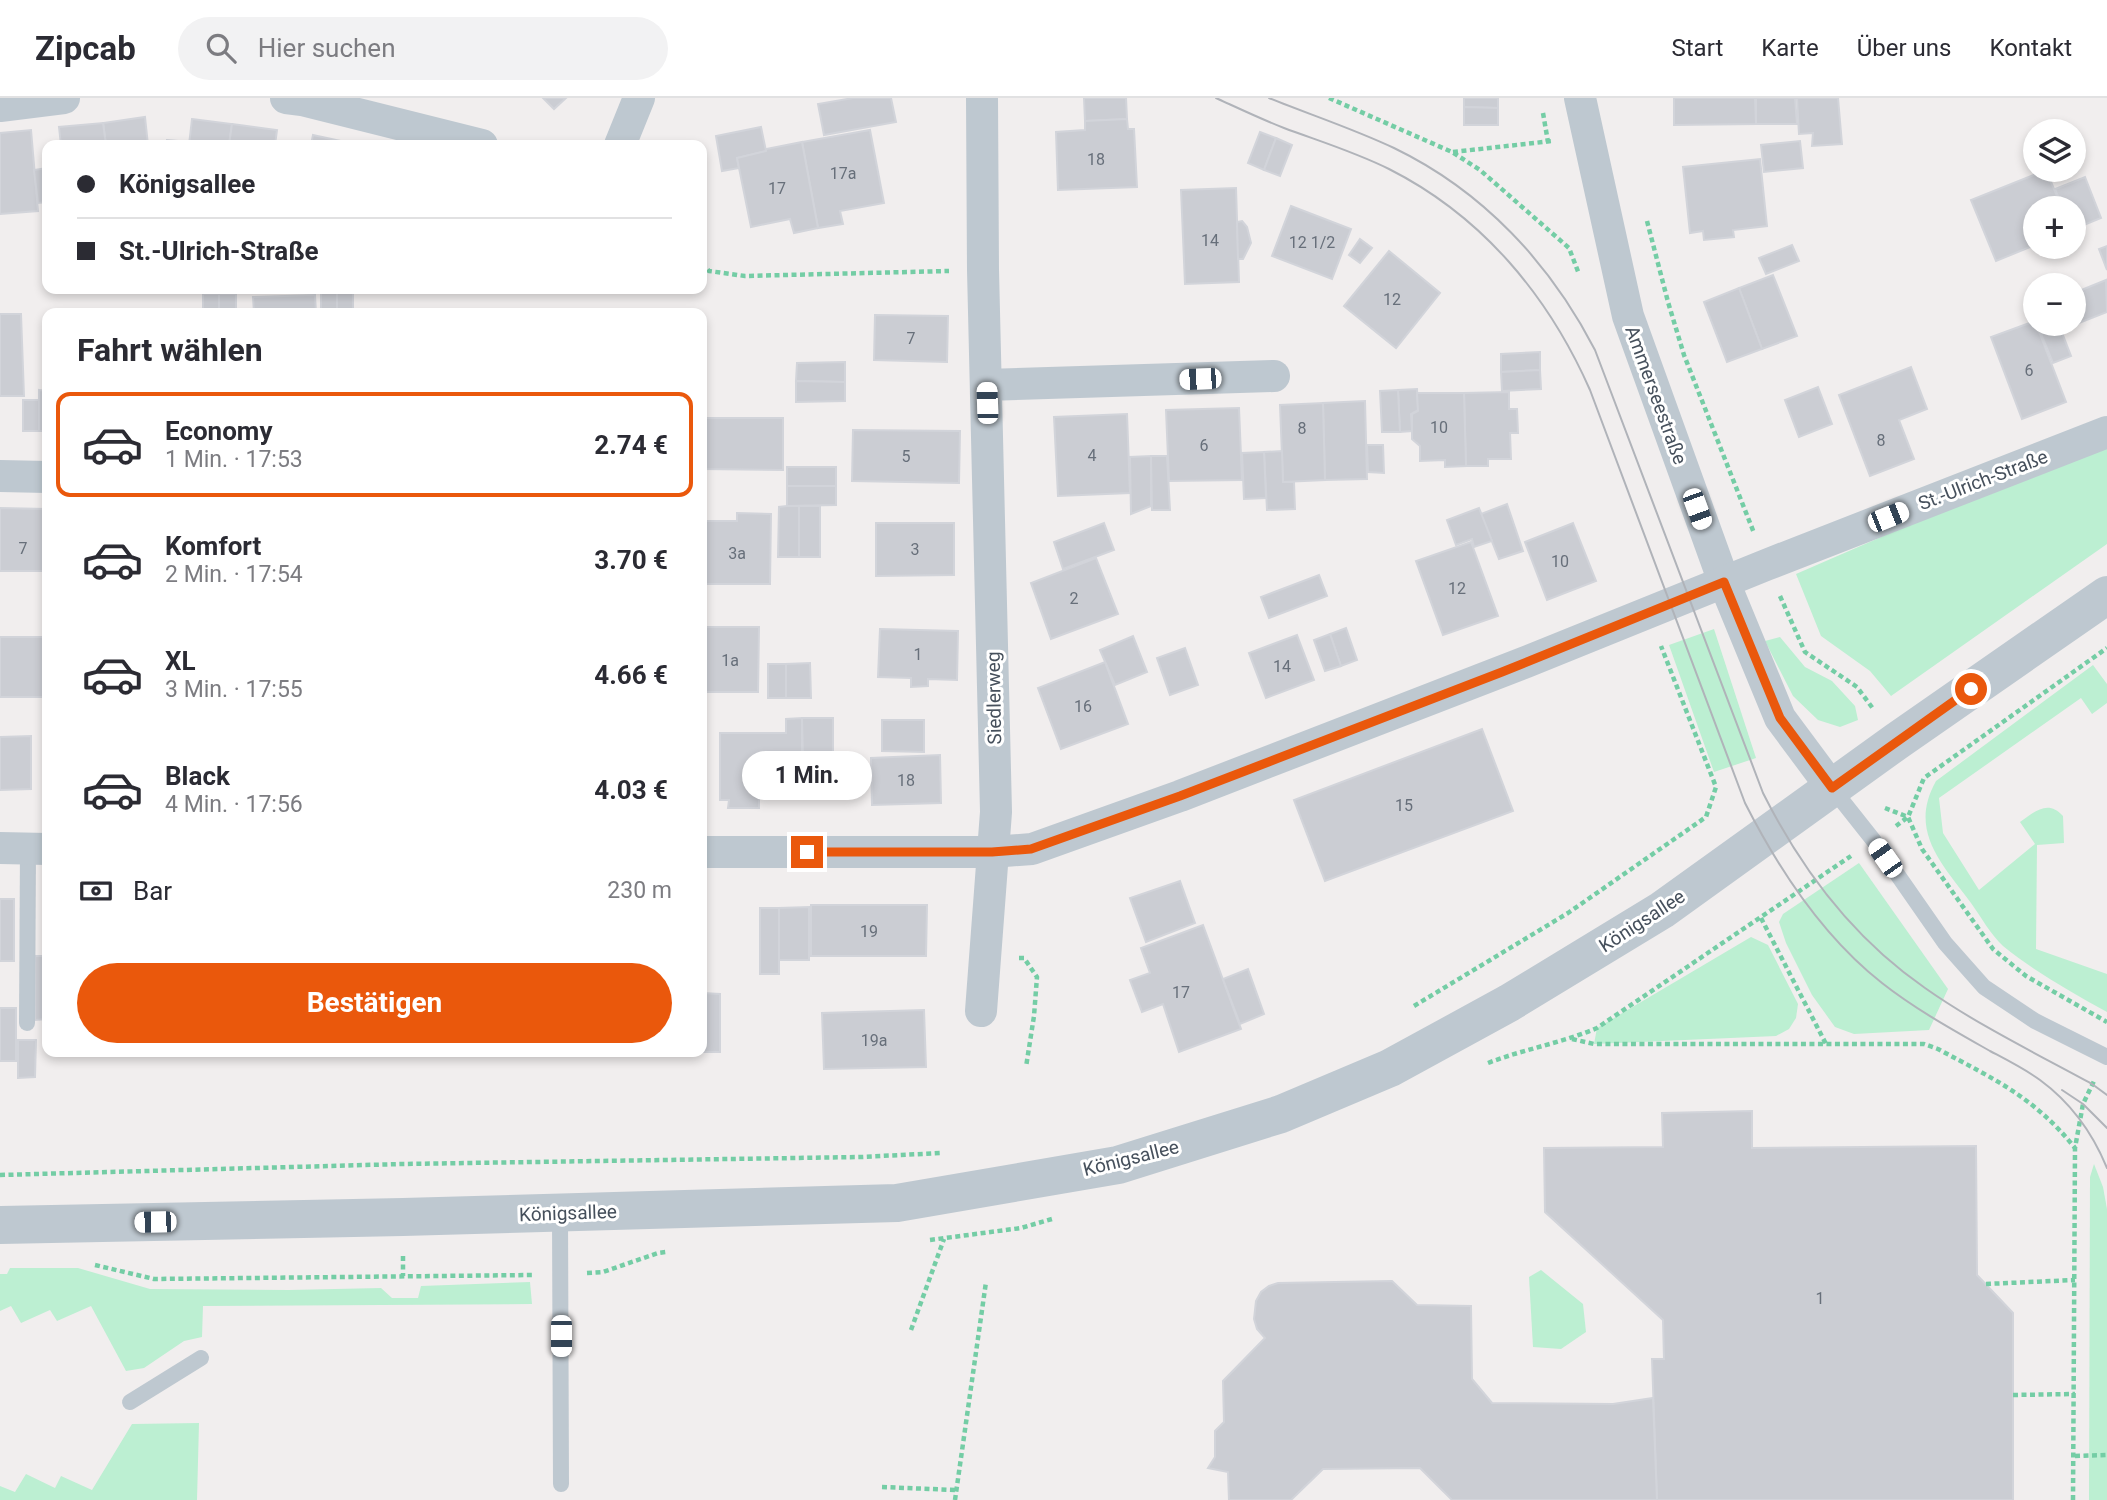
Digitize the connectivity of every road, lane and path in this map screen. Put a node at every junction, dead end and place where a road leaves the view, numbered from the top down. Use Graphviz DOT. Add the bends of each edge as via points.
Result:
graph roads {
  1 [pos="64,98"];
  2 [pos="286,98"];
  3 [pos="639,98"];
  4 [pos="982,98"];
  5 [pos="1328,98"];
  6 [pos="1580,98"];
  7 [pos="0,106"];
  8 [pos="1543,109"];
  9 [pos="1587,131"];
  10 [pos="462,140"];
  11 [pos="622,140"];
  12 [pos="1548,142"];
  13 [pos="1452,152"];
  14 [pos="1644,209"];
  15 [pos="707,269"];
  16 [pos="983,270"];
  17 [pos="1580,276"];
  18 [pos="1274,376"];
  19 [pos="986,386"];
  20 [pos="2107,432"];
  21 [pos="0,476"];
  22 [pos="42,477"];
  23 [pos="1766,565"];
  24 [pos="1724,582"];
  25 [pos="2103,605"];
  26 [pos="1649,612"];
  27 [pos="2107,648"];
  28 [pos="1877,713"];
  29 [pos="1832,788"];
  30 [pos="25,848"];
  31 [pos="707,852"];
  32 [pos="992,852"];
  33 [pos="1761,918"];
  34 [pos="984,957"];
  35 [pos="1409,1009"];
  36 [pos="981,1011"];
  37 [pos="2107,1021"];
  38 [pos="27,1023"];
  39 [pos="1571,1039"];
  40 [pos="1826,1044"];
  41 [pos="2107,1057"];
  42 [pos="1026,1067"];
  43 [pos="2096,1077"];
  44 [pos="2075,1147"];
  45 [pos="953,1152"];
  46 [pos="0,1175"];
  47 [pos="560,1213"];
  48 [pos="0,1225"];
  49 [pos="944,1240"];
  50 [pos="2075,1280"];
  51 [pos="986,1282"];
  52 [pos="1986,1284"];
  53 [pos="911,1330"];
  54 [pos="201,1359"];
  55 [pos="2075,1394"];
  56 [pos="2013,1395"];
  57 [pos="130,1402"];
  58 [pos="2107,1455"];
  59 [pos="2075,1456"];
  60 [pos="561,1484"];
  61 [pos="882,1487"];
  62 [pos="955,1490"];
  63 [pos="955,1500"];
  64 [pos="2073,1500"];
  1 -- 7 [label="street"];
  2 -- 10 [label="street"];
  3 -- 11 [label="street"];
  4 -- 16 [label="street, Siedlerweg"];
  5 -- 13 [label="path"];
  6 -- 9 [label="street, Ammerseestraße"];
  8 -- 12 [label="path"];
  9 -- 12 [label="path"];
  9 -- 24 [label="street, Ammerseestraße" via="1628,316"];
  12 -- 13 [label="path"];
  13 -- 17 [label="path" via="1480,170 1569,248"];
  14 -- 23 [label="path" via="1684,355"];
  15 -- 16 [label="path" via="745,276"];
  16 -- 19 [label="street, Siedlerweg"];
  18 -- 19 [label="street"];
  19 -- 32 [label="street, Siedlerweg" via="996,812"];
  20 -- 23 [label="street, St.-Ulrich-Straße"];
  21 -- 22 [label="street"];
  23 -- 24 [label="street, St.-Ulrich-Straße"];
  23 -- 28 [label="path" via="1805,652 1857,687"];
  24 -- 26 [label="street, St.-Ulrich-Straße"];
  24 -- 29 [label="street, Ammerseestraße" via="1780,718"];
  25 -- 29 [label="street, Königsallee"];
  26 -- 32 [label="street, St.-Ulrich-Straße" via="1180,796 1031,849"];
  26 -- 35 [label="path" via="1716,787 1706,817 1568,913"];
  27 -- 37 [label="path" via="1924,778 1908,817 1922,849 1993,949 2026,976"];
  29 -- 41 [label="lane" via="1945,943 1984,987 2035,1021"];
  29 -- 47 [label="street, Königsallee" via="1662,910 1509,1003 1390,1068 1281,1114 1118,1165 897,1202"];
  30 -- 38 [label="lane"];
  31 -- 32 [label="street, St.-Ulrich-Straße"];
  32 -- 34 [label="street, Siedlerweg"];
  33 -- 40 [label="path"];
  34 -- 36 [label="street, Siedlerweg"];
  34 -- 42 [label="path" via="1024,958 1037,977"];
  39 -- 40 [label="path" via="1594,1044"];
  40 -- 44 [label="path" via="1924,1044 1938,1049 2016,1091"];
  43 -- 44 [label="path" via="2083,1104"];
  44 -- 50 [label="path"];
  45 -- 46 [label="path"];
  47 -- 48 [label="street, Königsallee"];
  47 -- 60 [label="lane"];
  49 -- 53 [label="path"];
  50 -- 52 [label="path"];
  50 -- 55 [label="path"];
  51 -- 62 [label="path"];
  54 -- 57 [label="lane"];
  55 -- 56 [label="path"];
  55 -- 59 [label="path"];
  58 -- 59 [label="path"];
  59 -- 64 [label="path"];
  61 -- 62 [label="path"];
  62 -- 63 [label="path"];
}
